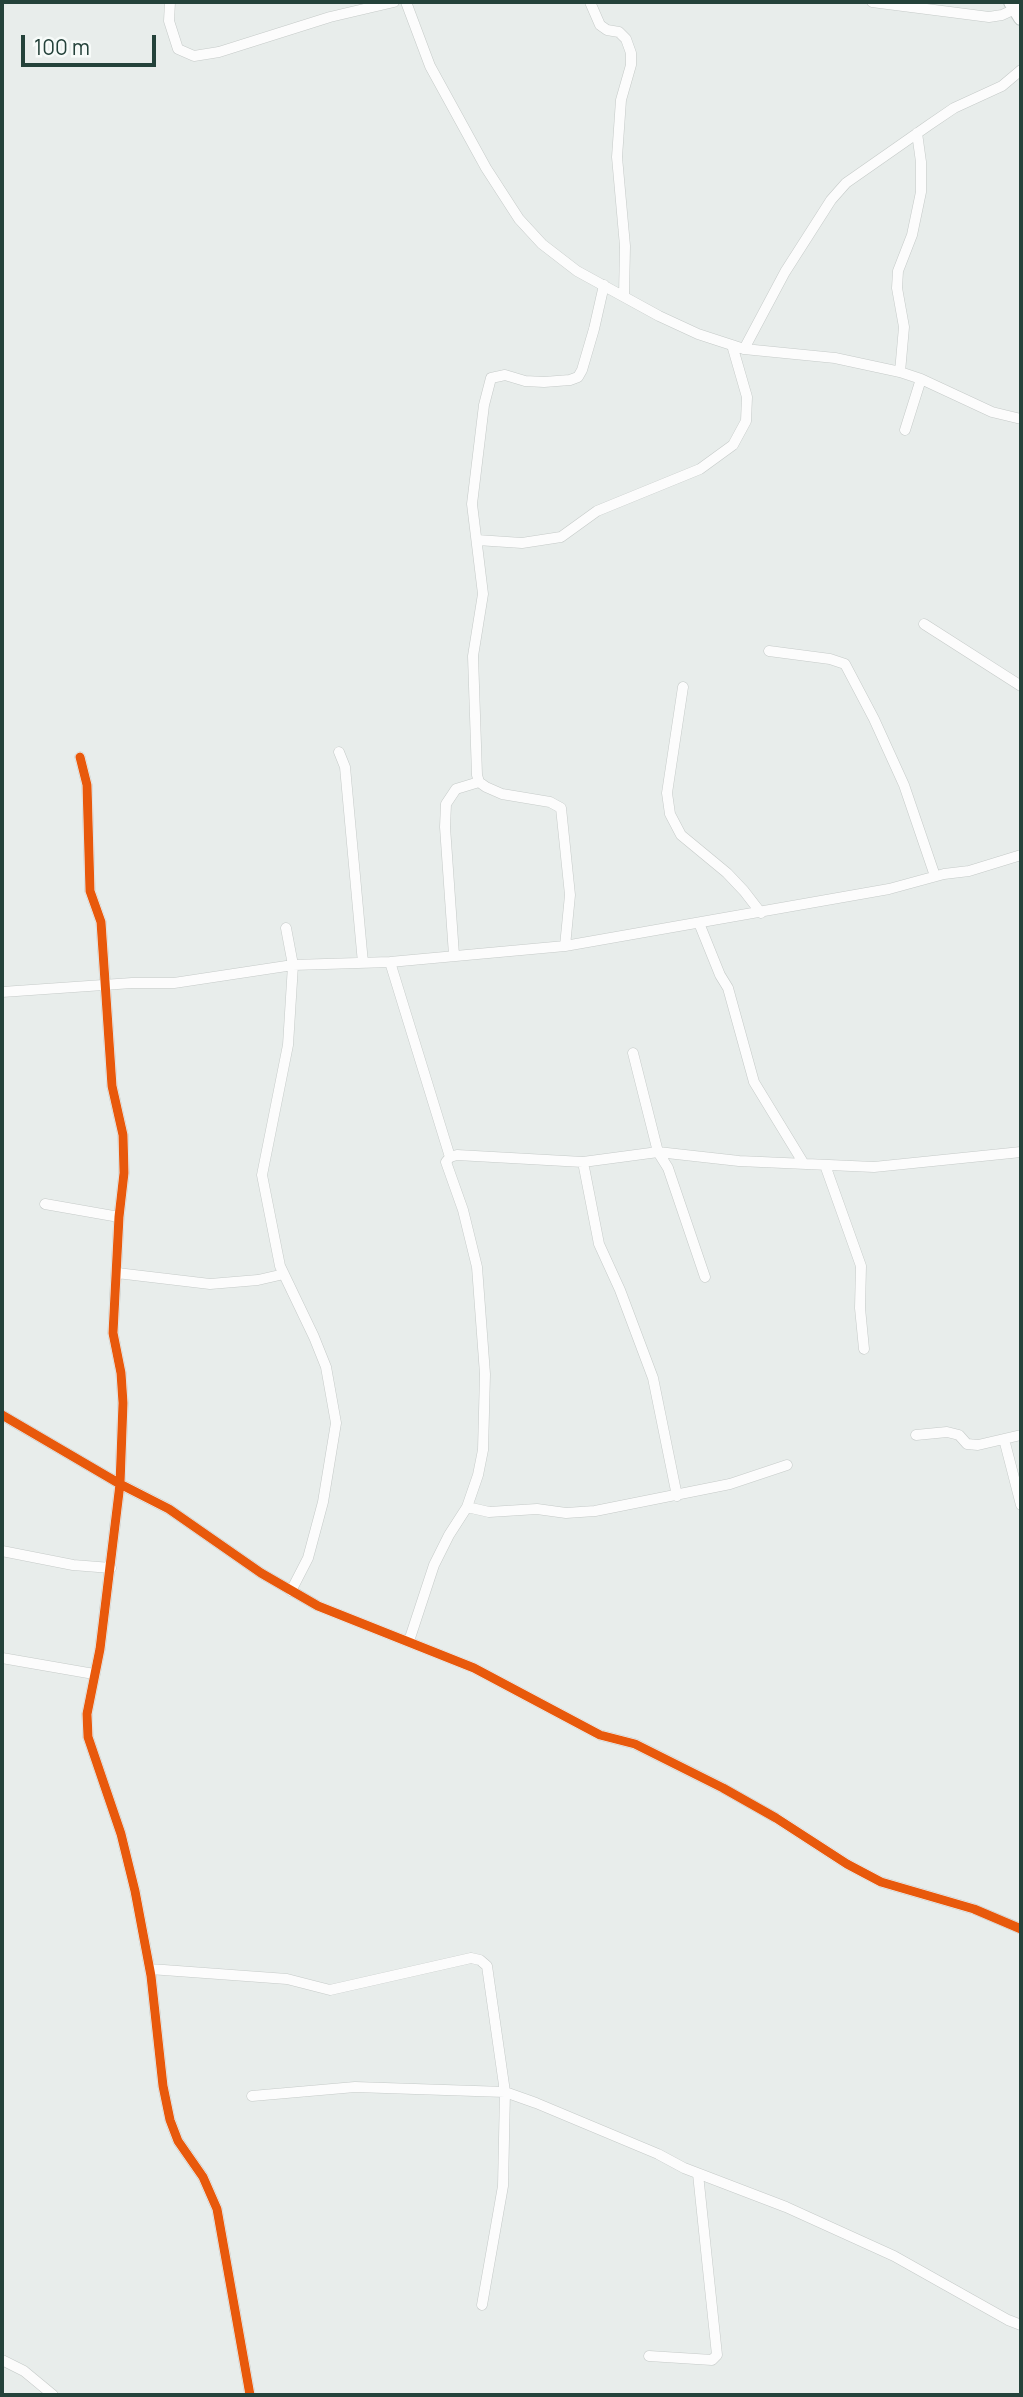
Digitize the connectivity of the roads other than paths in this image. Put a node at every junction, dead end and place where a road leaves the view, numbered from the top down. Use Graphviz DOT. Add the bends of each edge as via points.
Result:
graph roads {
  1 [pos="170,2"];
  2 [pos="394,2"];
  3 [pos="406,2"];
  4 [pos="590,2"];
  5 [pos="872,2"];
  6 [pos="1016,9"];
  7 [pos="1021,70"];
  8 [pos="917,133"];
  9 [pos="604,285"];
  10 [pos="624,296"];
  11 [pos="732,345"];
  12 [pos="744,349"];
  13 [pos="900,372"];
  14 [pos="921,379"];
  15 [pos="1021,419"];
  16 [pos="905,430"];
  17 [pos="477,540"];
  18 [pos="924,624"];
  19 [pos="769,651"];
  20 [pos="1021,686"];
  21 [pos="683,687"];
  22 [pos="340,752"];
  23 [pos="80,757"];
  24 [pos="479,782"];
  25 [pos="1021,855"];
  26 [pos="935,876"];
  27 [pos="761,913"];
  28 [pos="699,923"];
  29 [pos="286,928"];
  30 [pos="565,946"];
  31 [pos="454,955"];
  32 [pos="390,962"];
  33 [pos="363,963"];
  34 [pos="293,965"];
  35 [pos="105,986"];
  36 [pos="2,992"];
  37 [pos="633,1053"];
  38 [pos="658,1152"];
  39 [pos="1021,1152"];
  40 [pos="450,1157"];
  41 [pos="583,1162"];
  42 [pos="804,1164"];
  43 [pos="825,1165"];
  44 [pos="45,1204"];
  45 [pos="119,1217"];
  46 [pos="117,1273"];
  47 [pos="284,1274"];
  48 [pos="705,1277"];
  49 [pos="864,1349"];
  50 [pos="2,1415"];
  51 [pos="916,1435"];
  52 [pos="1021,1435"];
  53 [pos="1004,1439"];
  54 [pos="787,1465"];
  55 [pos="120,1484"];
  56 [pos="677,1496"];
  57 [pos="1021,1504"];
  58 [pos="467,1507"];
  59 [pos="2,1551"];
  60 [pos="111,1568"];
  61 [pos="291,1591"];
  62 [pos="409,1641"];
  63 [pos="2,1658"];
  64 [pos="94,1674"];
  65 [pos="1021,1929"];
  66 [pos="150,1969"];
  67 [pos="505,2092"];
  68 [pos="252,2096"];
  69 [pos="698,2174"];
  70 [pos="482,2305"];
  71 [pos="1021,2325"];
  72 [pos="649,2356"];
  73 [pos="2,2360"];
  74 [pos="53,2395"];
  75 [pos="250,2395"];
  1 -- 2 [label="street" via="169,21 178,49 194,56"];
  3 -- 9 [label="street" via="430,66 519,219 542,244"];
  4 -- 10 [label="street" via="600,25 619,32 631,53 621,100 617,157 625,246"];
  5 -- 6 [label="street" via="989,16"];
  7 -- 8 [label="street" via="1002,86 954,108"];
  8 -- 12 [label="street" via="846,183 831,200"];
  8 -- 13 [label="street" via="921,192 898,271 904,327"];
  9 -- 10 [label="street"];
  9 -- 17 [label="street" via="578,377 544,382 505,375 491,378 472,504"];
  10 -- 11 [label="street" via="668,321"];
  11 -- 12 [label="street"];
  11 -- 17 [label="street" via="747,397 746,421 733,445 700,469 597,511 561,537 522,543"];
  12 -- 13 [label="street" via="835,358"];
  13 -- 14 [label="street"];
  14 -- 15 [label="street" via="992,412"];
  14 -- 16 [label="street"];
  17 -- 24 [label="street" via="483,594 472,656"];
  18 -- 20 [label="street"];
  19 -- 26 [label="street" via="845,664 904,785"];
  21 -- 27 [label="street" via="667,793 670,814 681,835 727,873"];
  22 -- 33 [label="street"];
  23 -- 35 [label="street" via="87,785 90,891 100,922"];
  24 -- 30 [label="street" via="502,794 561,808 570,895"];
  24 -- 31 [label="street" via="456,789 446,804"];
  25 -- 26 [label="street"];
  26 -- 27 [label="street"];
  27 -- 28 [label="street"];
  28 -- 30 [label="street"];
  28 -- 42 [label="street" via="734,1006 754,1082"];
  29 -- 34 [label="street"];
  30 -- 31 [label="street"];
  31 -- 32 [label="street"];
  32 -- 33 [label="street"];
  32 -- 40 [label="street"];
  33 -- 34 [label="street"];
  34 -- 35 [label="street" via="174,983"];
  34 -- 47 [label="street" via="288,1045 262,1175"];
  35 -- 36 [label="street"];
  35 -- 45 [label="street" via="112,1086 123,1135"];
  37 -- 38 [label="street"];
  38 -- 41 [label="street"];
  38 -- 42 [label="street"];
  38 -- 48 [label="street" via="668,1168"];
  39 -- 43 [label="street" via="915,1165"];
  40 -- 41 [label="street"];
  40 -- 58 [label="street" via="446,1162 477,1267 485,1374 483,1450"];
  41 -- 56 [label="street" via="599,1244 653,1378"];
  42 -- 43 [label="street"];
  43 -- 49 [label="street" via="861,1266"];
  44 -- 45 [label="street"];
  45 -- 46 [label="street"];
  46 -- 47 [label="street" via="210,1284"];
  46 -- 55 [label="street" via="113,1333 123,1403"];
  47 -- 61 [label="street" via="326,1367 336,1423 323,1502 308,1558"];
  50 -- 55 [label="street"];
  51 -- 53 [label="street" via="947,1432 978,1445"];
  52 -- 53 [label="street"];
  53 -- 57 [label="street"];
  54 -- 56 [label="street"];
  55 -- 60 [label="street"];
  55 -- 61 [label="street" via="169,1509"];
  56 -- 58 [label="street" via="566,1513 537,1509 489,1512"];
  58 -- 62 [label="street" via="434,1565"];
  59 -- 60 [label="street"];
  60 -- 64 [label="street"];
  61 -- 62 [label="street"];
  62 -- 65 [label="street" via="474,1668 600,1735 635,1744 723,1788 881,1882 974,1909"];
  63 -- 64 [label="street"];
  64 -- 66 [label="street" via="86,1714 88,1737 127,1854"];
  66 -- 67 [label="street" via="287,1979 330,1990 471,1958 480,1960 487,1966"];
  66 -- 75 [label="street" via="170,2120 217,2208"];
  67 -- 68 [label="street" via="355,2087"];
  67 -- 69 [label="street"];
  67 -- 70 [label="street" via="503,2186"];
  69 -- 71 [label="street" via="786,2207 894,2256"];
  69 -- 72 [label="street" via="717,2356 712,2360"];
  73 -- 74 [label="street"];
}
